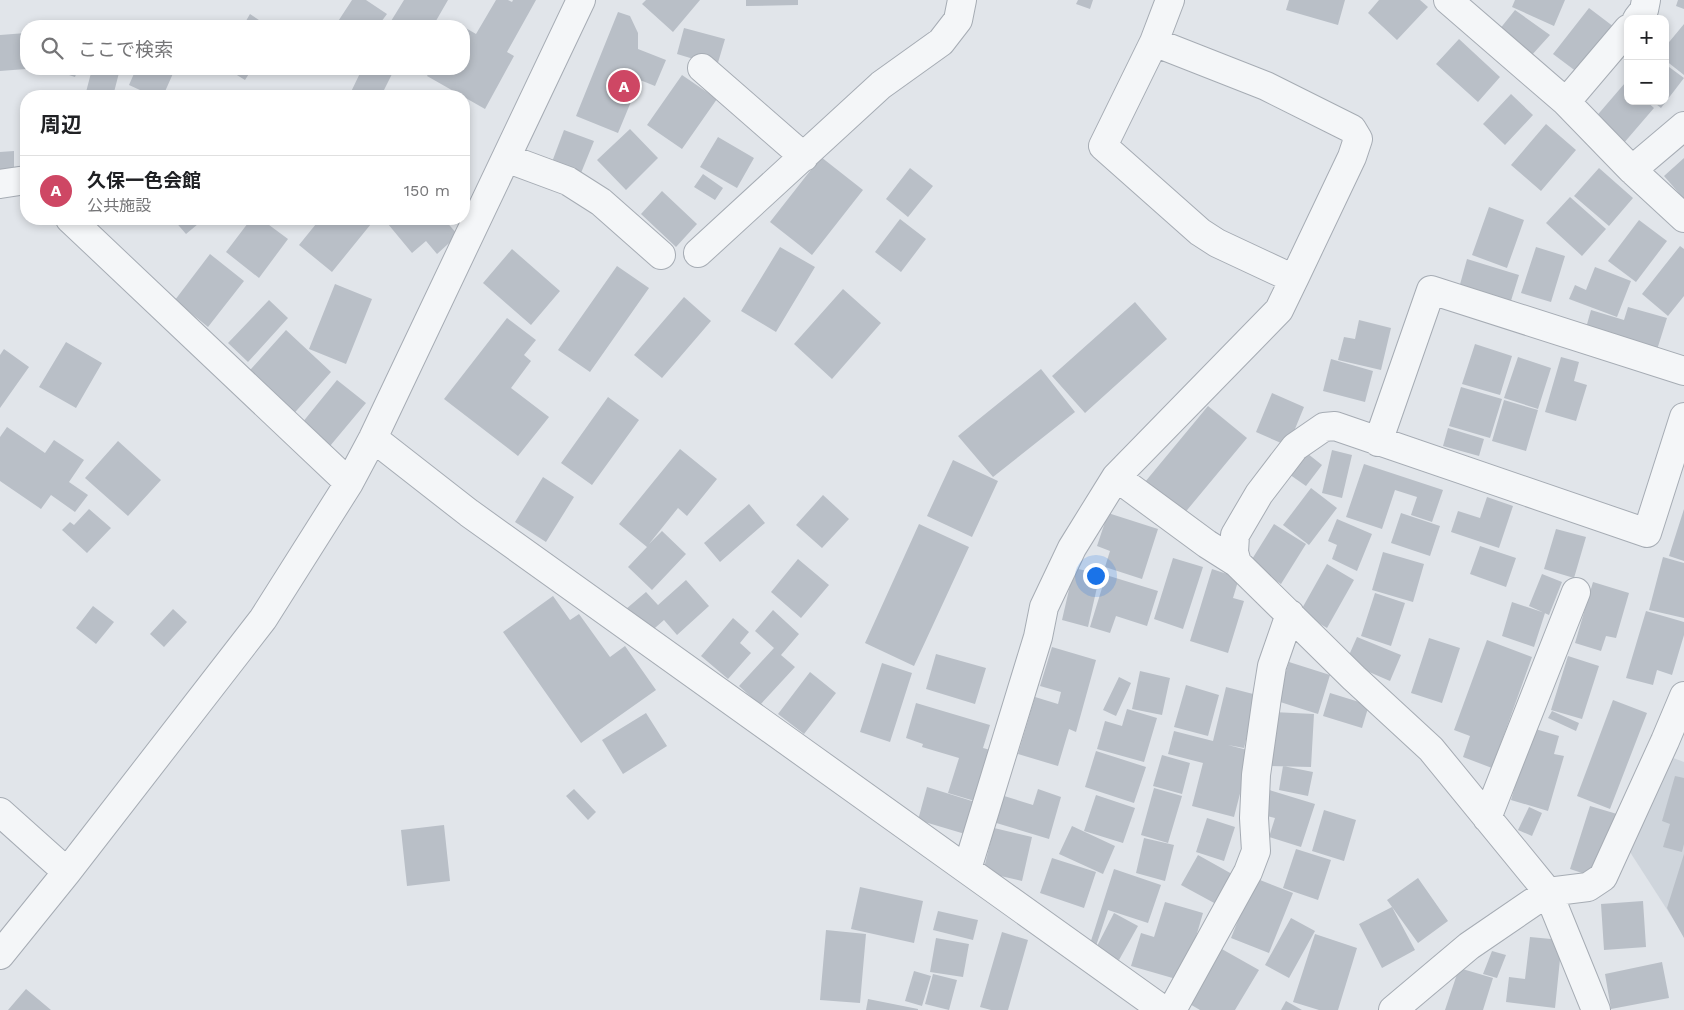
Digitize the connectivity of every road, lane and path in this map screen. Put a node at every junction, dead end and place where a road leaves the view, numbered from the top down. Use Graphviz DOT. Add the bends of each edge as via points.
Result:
graph roads {
  1 [pos="581,0"];
  2 [pos="962,0"];
  3 [pos="1170,0"];
  4 [pos="1646,0"];
  5 [pos="1454,2"];
  6 [pos="1640,15"];
  7 [pos="1624,34"];
  8 [pos="1154,42"];
  9 [pos="702,68"];
  10 [pos="1566,102"];
  11 [pos="1684,126"];
  12 [pos="804,157"];
  13 [pos="506,158"];
  14 [pos="1632,170"];
  15 [pos="20,181"];
  16 [pos="0,184"];
  17 [pos="1684,218"];
  18 [pos="76,225"];
  19 [pos="698,253"];
  20 [pos="661,255"];
  21 [pos="1294,278"];
  22 [pos="1684,371"];
  23 [pos="1684,417"];
  24 [pos="373,438"];
  25 [pos="1378,442"];
  26 [pos="1116,477"];
  27 [pos="349,483"];
  28 [pos="1237,563"];
  29 [pos="1576,592"];
  30 [pos="1290,614"];
  31 [pos="1684,696"];
  32 [pos="1675,744"];
  33 [pos="0,812"];
  34 [pos="1487,818"];
  35 [pos="967,869"];
  36 [pos="67,872"];
  37 [pos="1548,892"];
  38 [pos="0,955"];
  39 [pos="1163,1010"];
  40 [pos="1172,1010"];
  41 [pos="1393,1010"];
  42 [pos="1596,1010"];
  1 -- 13 [label="street"];
  2 -- 12 [label="street" via="958,20 941,42 881,85"];
  3 -- 8 [label="street"];
  4 -- 6 [label="street"];
  5 -- 10 [label="street"];
  7 -- 10 [label="street"];
  8 -- 21 [label="street" via="1103,146 1217,244"];
  8 -- 21 [label="street" via="1266,86 1352,130 1358,138 1352,158"];
  9 -- 12 [label="street"];
  10 -- 14 [label="street"];
  11 -- 14 [label="street"];
  12 -- 19 [label="street"];
  13 -- 20 [label="street" via="568,181 600,202"];
  13 -- 24 [label="street"];
  14 -- 17 [label="street"];
  15 -- 16 [label="street"];
  18 -- 27 [label="street"];
  21 -- 26 [label="street" via="1279,310"];
  22 -- 25 [label="street" via="1431,290"];
  23 -- 25 [label="street" via="1647,533"];
  24 -- 27 [label="street"];
  24 -- 35 [label="street" via="469,513"];
  25 -- 28 [label="street" via="1335,426 1324,427 1295,447 1235,535"];
  26 -- 28 [label="street"];
  26 -- 35 [label="street" via="1072,548 1044,606 1038,637"];
  27 -- 36 [label="street" via="262,619"];
  28 -- 30 [label="street"];
  29 -- 34 [label="street"];
  30 -- 34 [label="street" via="1430,750"];
  30 -- 40 [label="street" via="1272,666 1267,697 1256,775 1256,851 1248,872"];
  31 -- 32 [label="street"];
  32 -- 37 [label="street" via="1603,877 1588,887"];
  33 -- 36 [label="street"];
  34 -- 37 [label="street"];
  35 -- 39 [label="street"];
  36 -- 38 [label="street"];
  37 -- 41 [label="street" via="1468,946"];
  37 -- 42 [label="street"];
}
